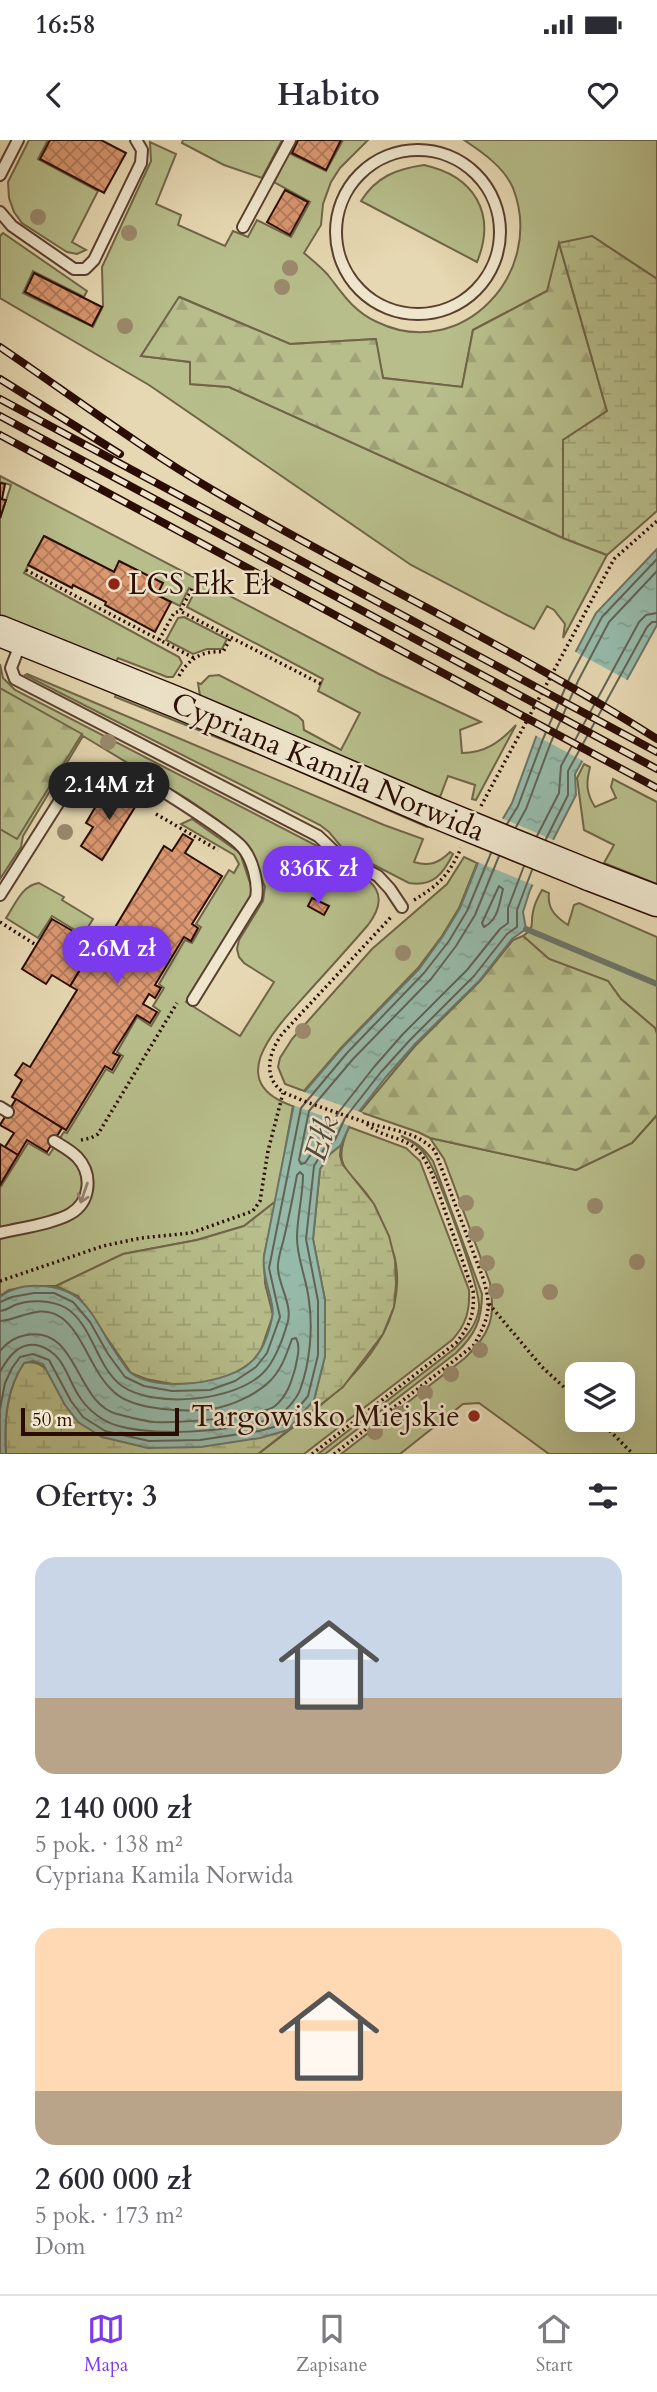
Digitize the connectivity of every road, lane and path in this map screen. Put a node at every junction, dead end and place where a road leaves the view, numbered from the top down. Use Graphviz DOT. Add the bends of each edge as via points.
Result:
graph roads {
  1 [pos="18,140"];
  2 [pos="136,140"];
  3 [pos="290,140"];
  4 [pos="399,146"];
  5 [pos="0,175"];
  6 [pos="0,212"];
  7 [pos="243,227"];
  8 [pos="657,521"];
  9 [pos="26,570"];
  10 [pos="192,589"];
  11 [pos="91,595"];
  12 [pos="88,602"];
  13 [pos="180,611"];
  14 [pos="11,636"];
  15 [pos="159,640"];
  16 [pos="194,658"];
  17 [pos="321,684"];
  18 [pos="480,808"];
  19 [pos="156,814"];
  20 [pos="225,853"];
  21 [pos="458,855"];
  22 [pos="0,895"];
  23 [pos="657,901"];
  24 [pos="402,907"];
  25 [pos="0,922"];
  26 [pos="36,945"];
  27 [pos="181,996"];
  28 [pos="193,1000"];
  29 [pos="285,1093"];
  30 [pos="366,1122"];
  31 [pos="54,1140"];
  32 [pos="76,1141"];
  33 [pos="0,1233"];
  34 [pos="0,1280"];
  35 [pos="489,1304"];
  36 [pos="565,1388"];
  37 [pos="611,1432"];
  38 [pos="312,1454"];
  39 [pos="334,1454"];
  40 [pos="633,1454"];
  1 -- 5 [label="lane"];
  2 -- 6 [label="lane" via="142,150 141,163 94,260 85,269 74,269 12,226"];
  3 -- 7 [label="lane"];
  4 -- 4 [label="lane" via="453,157 475,173 492,195 499,220 499,247 489,273 472,294 449,308 422,314 395,311 371,300 351,281 339,256 335,229 341,203 354,179"];
  8 -- 18 [label="path" via="614,559"];
  9 -- 12 [label="path"];
  10 -- 13 [label="path"];
  11 -- 12 [label="path"];
  12 -- 15 [label="path"];
  13 -- 15 [label="path" via="174,613"];
  13 -- 17 [label="path"];
  14 -- 23 [label="street, Cypriana Kamila Norwida, bridge"];
  14 -- 24 [label="lane" via="15,679 318,836 337,854 378,876"];
  15 -- 16 [label="path"];
  19 -- 20 [label="path"];
  21 -- 24 [label="path" via="435,888"];
  22 -- 28 [label="lane" via="69,786 95,773 126,771 203,817 244,848 258,888"];
  24 -- 29 [label="path" via="276,1042 269,1071 276,1087"];
  25 -- 26 [label="path"];
  27 -- 32 [label="path" via="98,1134"];
  29 -- 30 [label="path"];
  29 -- 34 [label="path" via="260,1201 253,1211 191,1233 103,1246"];
  30 -- 35 [label="path" via="414,1136 435,1151"];
  30 -- 38 [label="path" via="377,1133 409,1144 423,1158 473,1291 474,1311 456,1343"];
  31 -- 33 [label="lane, one-way" via="83,1165 88,1187 82,1201 69,1214"];
  35 -- 36 [label="path" via="541,1367"];
  35 -- 39 [label="path" via="488,1318 474,1345"];
  37 -- 40 [label="path"];
}
